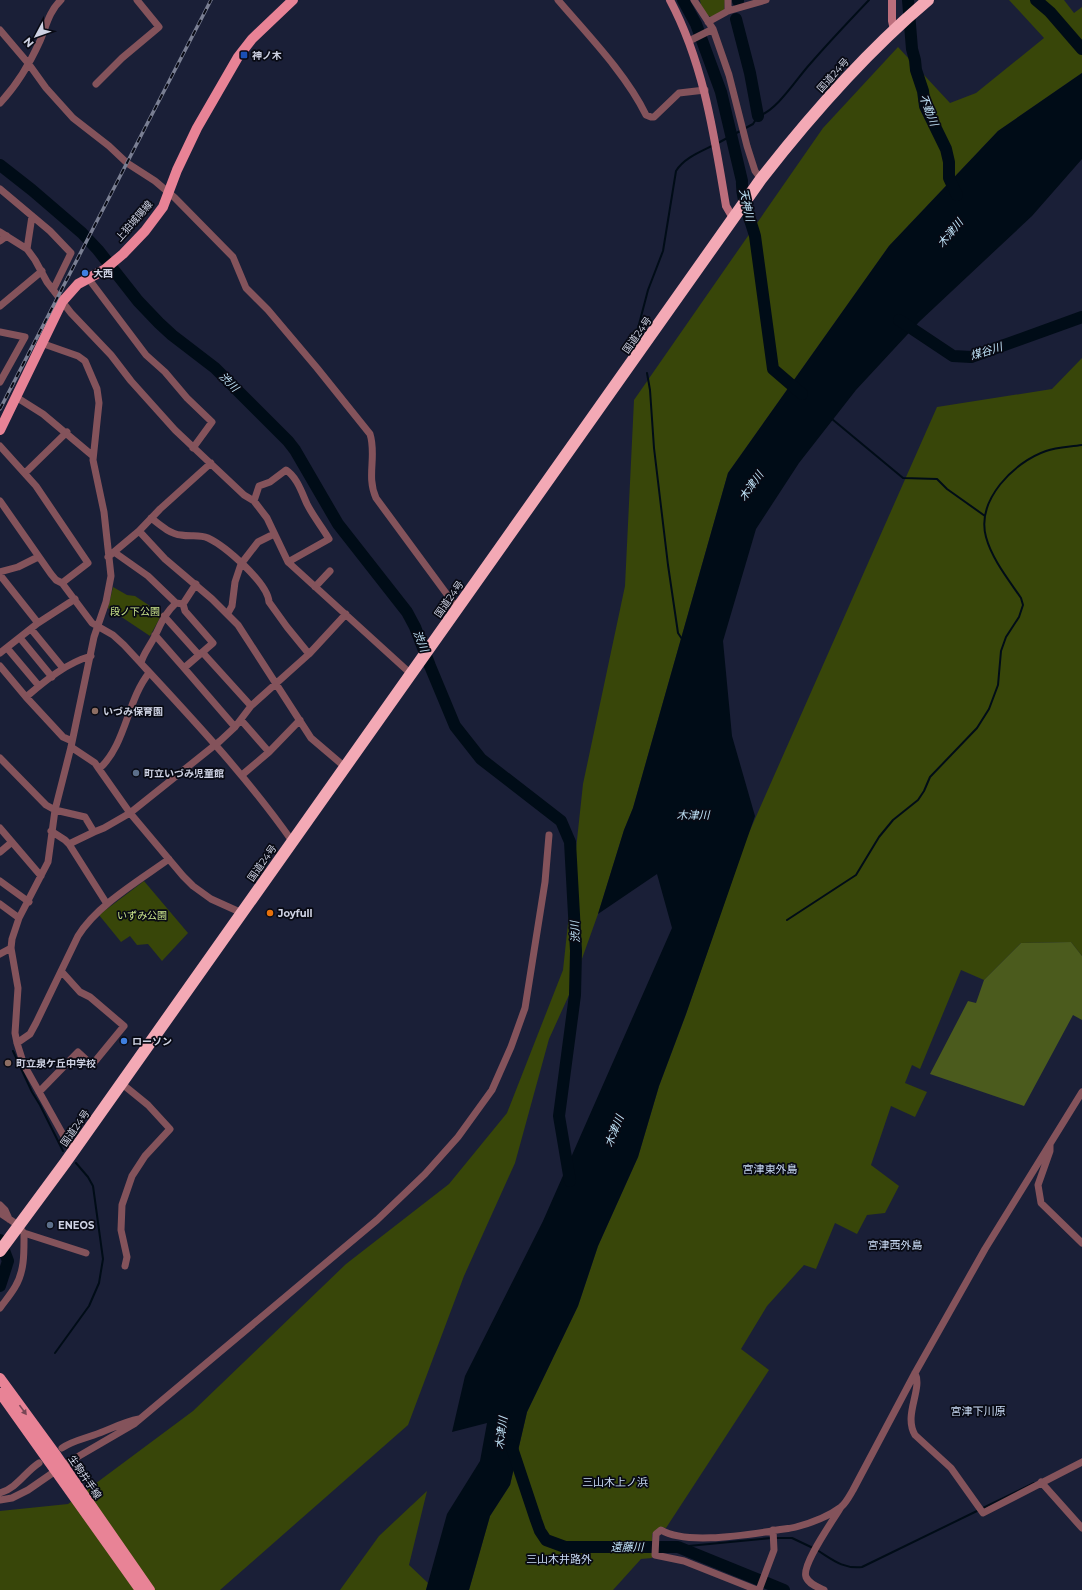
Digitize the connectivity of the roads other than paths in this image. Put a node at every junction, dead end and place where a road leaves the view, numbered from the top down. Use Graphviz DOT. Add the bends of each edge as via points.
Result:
graph roads {
  1 [pos="61,0"];
  2 [pos="137,0"];
  3 [pos="293,0"];
  4 [pos="558,0"];
  5 [pos="670,0"];
  6 [pos="694,0"];
  7 [pos="728,0"];
  8 [pos="766,0"];
  9 [pos="892,0"];
  10 [pos="925,2"];
  11 [pos="728,11"];
  12 [pos="708,22"];
  13 [pos="896,28"];
  14 [pos="0,30"];
  15 [pos="712,30"];
  16 [pos="691,39"];
  17 [pos="28,63"];
  18 [pos="96,84"];
  19 [pos="705,90"];
  20 [pos="0,103"];
  21 [pos="761,179"];
  22 [pos="0,189"];
  23 [pos="169,193"];
  24 [pos="32,216"];
  25 [pos="733,218"];
  26 [pos="0,232"];
  27 [pos="7,236"];
  28 [pos="0,241"];
  29 [pos="27,249"];
  30 [pos="42,271"];
  31 [pos="88,278"];
  32 [pos="52,290"];
  33 [pos="62,302"];
  34 [pos="0,306"];
  35 [pos="0,332"];
  36 [pos="41,343"];
  37 [pos="0,382"];
  38 [pos="16,397"];
  39 [pos="0,430"];
  40 [pos="67,432"];
  41 [pos="0,446"];
  42 [pos="193,448"];
  43 [pos="93,456"];
  44 [pos="211,463"];
  45 [pos="25,473"];
  46 [pos="0,501"];
  47 [pos="254,501"];
  48 [pos="151,518"];
  49 [pos="139,531"];
  50 [pos="274,534"];
  51 [pos="111,555"];
  52 [pos="38,556"];
  53 [pos="288,562"];
  54 [pos="241,564"];
  55 [pos="330,571"];
  56 [pos="0,574"];
  57 [pos="62,583"];
  58 [pos="196,584"];
  59 [pos="315,587"];
  60 [pos="74,599"];
  61 [pos="180,604"];
  62 [pos="457,608"];
  63 [pos="228,613"];
  64 [pos="346,614"];
  65 [pos="164,616"];
  66 [pos="38,623"];
  67 [pos="98,626"];
  68 [pos="31,629"];
  69 [pos="155,635"];
  70 [pos="20,638"];
  71 [pos="7,648"];
  72 [pos="0,653"];
  73 [pos="201,654"];
  74 [pos="308,654"];
  75 [pos="90,656"];
  76 [pos="141,663"];
  77 [pos="0,666"];
  78 [pos="63,668"];
  79 [pos="184,668"];
  80 [pos="149,673"];
  81 [pos="411,674"];
  82 [pos="52,677"];
  83 [pos="276,683"];
  84 [pos="39,686"];
  85 [pos="26,697"];
  86 [pos="251,706"];
  87 [pos="241,720"];
  88 [pos="300,720"];
  89 [pos="235,727"];
  90 [pos="71,744"];
  91 [pos="216,744"];
  92 [pos="269,752"];
  93 [pos="0,758"];
  94 [pos="345,767"];
  95 [pos="100,769"];
  96 [pos="242,775"];
  97 [pos="55,810"];
  98 [pos="130,813"];
  99 [pos="0,828"];
  100 [pos="51,831"];
  101 [pos="94,832"];
  102 [pos="549,835"];
  103 [pos="292,841"];
  104 [pos="12,842"];
  105 [pos="69,844"];
  106 [pos="0,852"];
  107 [pos="169,859"];
  108 [pos="41,876"];
  109 [pos="0,881"];
  110 [pos="29,902"];
  111 [pos="0,904"];
  112 [pos="107,904"];
  113 [pos="242,913"];
  114 [pos="19,918"];
  115 [pos="11,948"];
  116 [pos="0,954"];
  117 [pos="62,972"];
  118 [pos="17,1043"];
  119 [pos="122,1083"];
  120 [pos="39,1092"];
  121 [pos="1082,1092"];
  122 [pos="1050,1143"];
  123 [pos="76,1149"];
  124 [pos="0,1205"];
  125 [pos="0,1213"];
  126 [pos="9,1219"];
  127 [pos="21,1231"];
  128 [pos="1082,1243"];
  129 [pos="0,1251"];
  130 [pos="86,1253"];
  131 [pos="125,1266"];
  132 [pos="0,1308"];
  133 [pos="915,1373"];
  134 [pos="0,1378"];
  135 [pos="0,1393"];
  136 [pos="141,1418"];
  137 [pos="62,1448"];
  138 [pos="1082,1462"];
  139 [pos="39,1463"];
  140 [pos="59,1468"];
  141 [pos="66,1478"];
  142 [pos="1041,1482"];
  143 [pos="0,1493"];
  144 [pos="0,1500"];
  145 [pos="842,1507"];
  146 [pos="1082,1528"];
  147 [pos="773,1530"];
  148 [pos="140,1590"];
  149 [pos="150,1590"];
  150 [pos="758,1590"];
  151 [pos="824,1590"];
  1 -- 17 [label="street" via="50,16"];
  2 -- 18 [label="street" via="158,27"];
  3 -- 23 [label="main road, 上狛城陽線" via="252,39 238,57 197,128"];
  4 -- 19 [label="street" via="625,81 646,115 654,117 679,93"];
  5 -- 16 [label="street"];
  6 -- 12 [label="street"];
  7 -- 11 [label="street"];
  8 -- 11 [label="street"];
  9 -- 13 [label="street" via="892,21"];
  10 -- 13 [label="highway, 国道24号"];
  11 -- 12 [label="street"];
  12 -- 15 [label="street"];
  13 -- 21 [label="highway, 国道24号" via="801,128"];
  14 -- 17 [label="street"];
  15 -- 16 [label="street"];
  15 -- 21 [label="street" via="729,75 755,171"];
  16 -- 19 [label="street"];
  17 -- 20 [label="street"];
  17 -- 23 [label="street" via="73,118 127,163"];
  19 -- 25 [label="street" via="726,206"];
  21 -- 25 [label="highway, 国道24号"];
  22 -- 24 [label="street"];
  23 -- 31 [label="main road, 上狛城陽線" via="163,207 144,231 104,270"];
  23 -- 62 [label="street" via="233,258 246,288 268,310 370,434 373,442 371,481 376,498"];
  24 -- 29 [label="street"];
  24 -- 32 [label="street" via="71,253"];
  25 -- 62 [label="highway, 国道24号"];
  26 -- 27 [label="street"];
  27 -- 28 [label="street"];
  27 -- 29 [label="street"];
  29 -- 30 [label="street"];
  30 -- 32 [label="street"];
  30 -- 34 [label="street"];
  31 -- 33 [label="main road, 上狛城陽線" via="78,284"];
  31 -- 42 [label="street" via="146,355 212,422"];
  32 -- 33 [label="street"];
  33 -- 36 [label="main road, 上狛城陽線"];
  33 -- 42 [label="street"];
  35 -- 37 [label="street" via="25,337"];
  36 -- 38 [label="main road, 上狛城陽線"];
  36 -- 43 [label="street" via="78,356 88,367 97,389 98,403"];
  38 -- 39 [label="main road, 上狛城陽線"];
  38 -- 40 [label="street"];
  40 -- 43 [label="street"];
  40 -- 45 [label="street"];
  41 -- 45 [label="street"];
  42 -- 44 [label="street"];
  43 -- 51 [label="street"];
  44 -- 47 [label="street" via="244,495"];
  44 -- 48 [label="street"];
  45 -- 57 [label="street" via="88,563"];
  46 -- 52 [label="street"];
  47 -- 50 [label="street" via="267,518"];
  47 -- 53 [label="street" via="259,486 270,482 286,470 329,539"];
  48 -- 49 [label="street"];
  48 -- 54 [label="street" via="180,535 196,535 209,539"];
  49 -- 51 [label="street"];
  49 -- 58 [label="street" via="165,559"];
  50 -- 53 [label="street"];
  50 -- 54 [label="street" via="258,542"];
  51 -- 61 [label="street" via="148,576"];
  51 -- 67 [label="street" via="111,576"];
  52 -- 56 [label="street"];
  52 -- 57 [label="street" via="51,574"];
  53 -- 59 [label="street"];
  54 -- 63 [label="street" via="235,582 232,606"];
  54 -- 74 [label="street" via="259,582 269,597 269,602"];
  55 -- 59 [label="street"];
  56 -- 66 [label="street"];
  57 -- 60 [label="street"];
  58 -- 61 [label="street"];
  58 -- 63 [label="street"];
  59 -- 64 [label="street"];
  60 -- 66 [label="street"];
  60 -- 67 [label="street" via="92,623"];
  61 -- 65 [label="street"];
  61 -- 73 [label="street" via="213,643"];
  62 -- 81 [label="highway, 国道24号"];
  63 -- 83 [label="street"];
  64 -- 74 [label="street"];
  64 -- 81 [label="street"];
  65 -- 69 [label="street"];
  65 -- 73 [label="street"];
  66 -- 68 [label="street"];
  67 -- 75 [label="street"];
  67 -- 76 [label="street" via="113,635"];
  68 -- 70 [label="street"];
  68 -- 78 [label="street"];
  69 -- 76 [label="street"];
  69 -- 79 [label="street"];
  70 -- 71 [label="street"];
  70 -- 82 [label="street"];
  71 -- 72 [label="street"];
  71 -- 84 [label="street"];
  73 -- 79 [label="street"];
  73 -- 86 [label="street"];
  74 -- 83 [label="street"];
  75 -- 78 [label="street"];
  75 -- 90 [label="street"];
  76 -- 80 [label="street"];
  77 -- 85 [label="street"];
  78 -- 82 [label="street"];
  79 -- 89 [label="street"];
  80 -- 91 [label="street"];
  80 -- 95 [label="street" via="130,708 117,743"];
  81 -- 94 [label="highway, 国道24号"];
  82 -- 84 [label="street"];
  83 -- 86 [label="street"];
  83 -- 88 [label="street"];
  84 -- 85 [label="street"];
  85 -- 90 [label="street"];
  86 -- 87 [label="street"];
  87 -- 89 [label="street"];
  87 -- 92 [label="street"];
  88 -- 92 [label="street"];
  88 -- 94 [label="street" via="311,738"];
  89 -- 91 [label="street"];
  90 -- 95 [label="street"];
  90 -- 97 [label="street"];
  91 -- 96 [label="street"];
  91 -- 98 [label="street"];
  92 -- 96 [label="street"];
  93 -- 97 [label="street" via="46,805"];
  94 -- 103 [label="highway, 国道24号"];
  95 -- 98 [label="street"];
  96 -- 103 [label="street"];
  97 -- 100 [label="street"];
  97 -- 101 [label="street" via="85,817"];
  98 -- 101 [label="street"];
  98 -- 107 [label="street"];
  99 -- 104 [label="street"];
  100 -- 105 [label="street"];
  100 -- 108 [label="street" via="48,862"];
  101 -- 105 [label="street"];
  102 -- 136 [label="street" via="545,882 525,1008 492,1090 458,1137 425,1174 387,1210"];
  103 -- 113 [label="highway, 国道24号"];
  104 -- 106 [label="street"];
  104 -- 108 [label="street"];
  105 -- 112 [label="street"];
  107 -- 112 [label="street"];
  107 -- 113 [label="street" via="193,886 211,899"];
  108 -- 110 [label="street"];
  109 -- 110 [label="street"];
  110 -- 114 [label="street"];
  111 -- 114 [label="street"];
  112 -- 117 [label="street" via="82,930"];
  113 -- 119 [label="highway, 国道24号"];
  114 -- 115 [label="street"];
  115 -- 116 [label="street"];
  115 -- 118 [label="street" via="18,988 15,1033"];
  117 -- 118 [label="street" via="30,1034"];
  117 -- 120 [label="street" via="80,992 90,997 124,1026 92,1065 78,1052"];
  118 -- 120 [label="street" via="24,1065"];
  119 -- 123 [label="highway, 国道24号"];
  119 -- 131 [label="street" via="148,1105 170,1129 145,1156 132,1176 122,1205 121,1230 127,1257"];
  120 -- 123 [label="street" via="66,1140"];
  121 -- 122 [label="street"];
  122 -- 128 [label="street" via="1050,1151 1038,1184 1041,1203"];
  122 -- 133 [label="street" via="985,1249"];
  123 -- 127 [label="highway, 国道24号"];
  124 -- 126 [label="street"];
  125 -- 126 [label="street"];
  126 -- 127 [label="street"];
  127 -- 129 [label="highway, 国道24号" via="10,1238"];
  127 -- 130 [label="street"];
  127 -- 132 [label="street" via="21,1274 16,1286"];
  133 -- 142 [label="street" via="918,1379 912,1407 912,1430 951,1468 983,1513"];
  133 -- 145 [label="street"];
  134 -- 140 [label="main road, 生駒井手線, one-way"];
  135 -- 140 [label="main road, 生駒井手線"];
  136 -- 137 [label="street" via="69,1443"];
  136 -- 140 [label="street"];
  138 -- 142 [label="street"];
  139 -- 143 [label="street" via="10,1490"];
  140 -- 141 [label="main road, 生駒井手線"];
  140 -- 144 [label="street" via="28,1490 12,1498"];
  141 -- 148 [label="main road, 生駒井手線"];
  141 -- 149 [label="main road, 生駒井手線"];
  142 -- 146 [label="street"];
  145 -- 147 [label="street" via="795,1528"];
  145 -- 151 [label="street" via="814,1551 805,1572 811,1583"];
  147 -- 150 [label="street" via="774,1550"];
  147 -- 150 [label="street" via="751,1535 711,1538 684,1537 661,1530 656,1534 655,1555 684,1561"];
}
